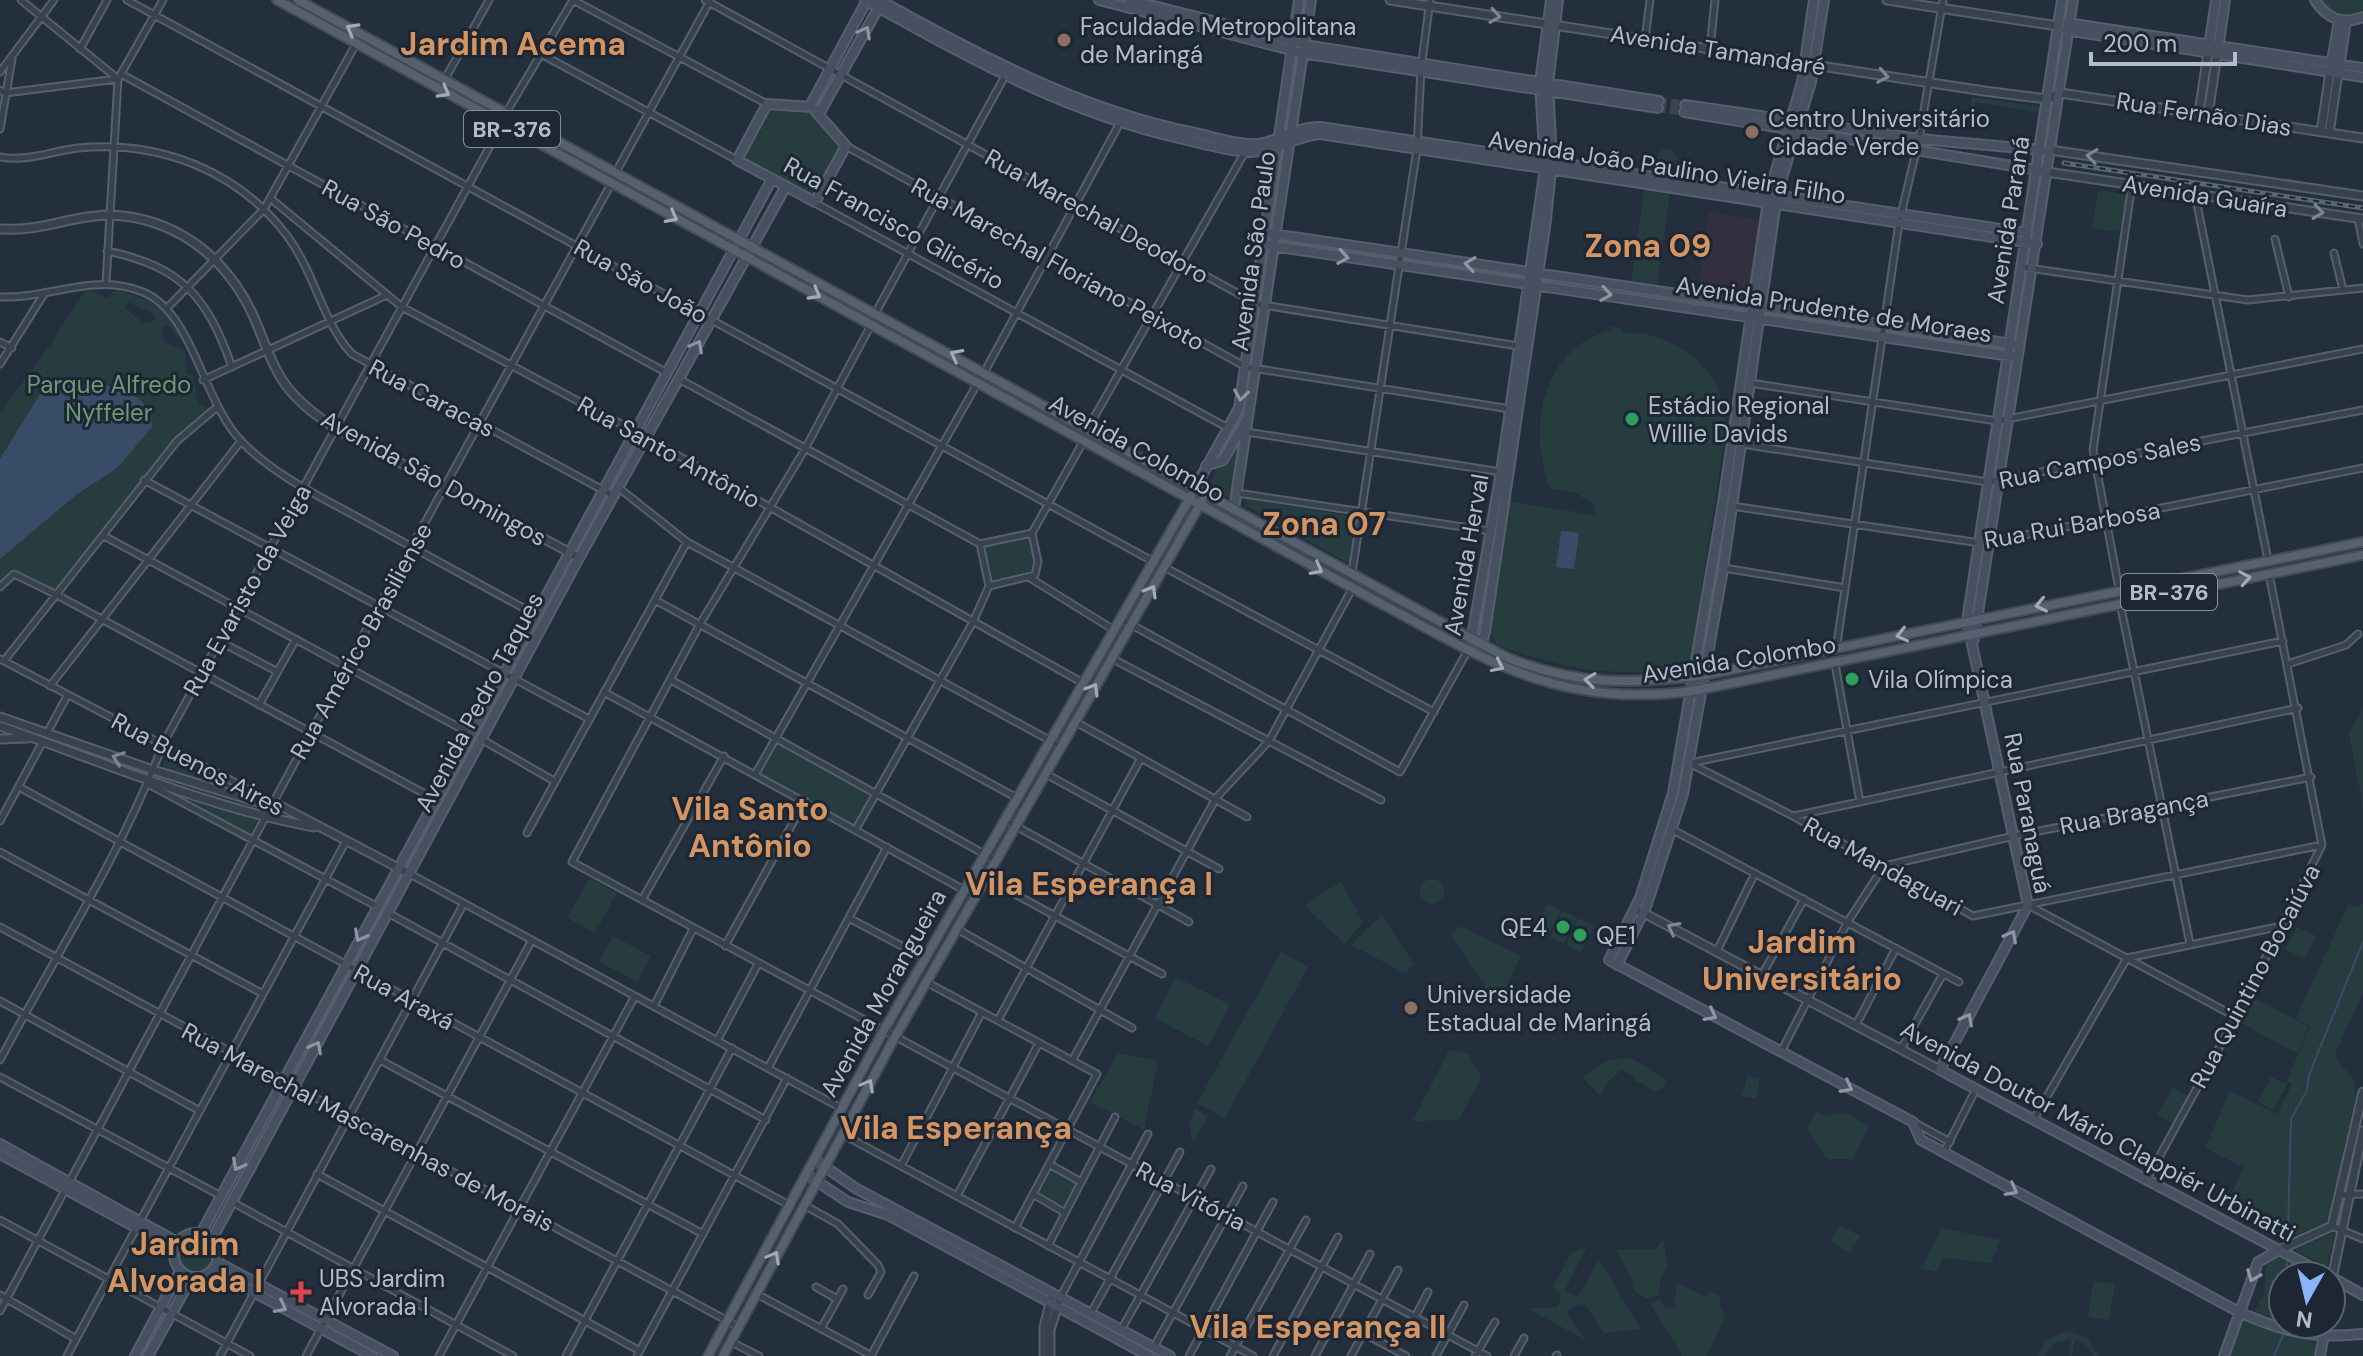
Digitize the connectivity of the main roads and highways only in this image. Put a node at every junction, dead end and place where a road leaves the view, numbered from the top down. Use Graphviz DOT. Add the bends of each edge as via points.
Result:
graph roads {
  1 [pos="277,0"];
  2 [pos="298,0"];
  3 [pos="866,0"];
  4 [pos="1099,0"];
  5 [pos="1130,0"];
  6 [pos="1299,0"];
  7 [pos="1310,0"];
  8 [pos="1551,0"];
  9 [pos="1558,0"];
  10 [pos="1814,0"];
  11 [pos="1824,0"];
  12 [pos="2062,0"];
  13 [pos="2073,0"];
  14 [pos="2216,0"];
  15 [pos="2225,0"];
  16 [pos="2315,0"];
  17 [pos="881,2"];
  18 [pos="2363,17"];
  19 [pos="1296,20"];
  20 [pos="1820,20"];
  21 [pos="2342,21"];
  22 [pos="1550,25"];
  23 [pos="2058,26"];
  24 [pos="2069,27"];
  25 [pos="1810,35"];
  26 [pos="1292,46"];
  27 [pos="1551,47"];
  28 [pos="1302,48"];
  29 [pos="2213,49"];
  30 [pos="2054,51"];
  31 [pos="1542,55"];
  32 [pos="1810,64"];
  33 [pos="2063,66"];
  34 [pos="2363,67"];
  35 [pos="2335,69"];
  36 [pos="431,72"];
  37 [pos="418,77"];
  38 [pos="2363,77"];
  39 [pos="1286,82"];
  40 [pos="1544,88"];
  41 [pos="1800,92"];
  42 [pos="1658,104"];
  43 [pos="1805,105"];
  44 [pos="810,106"];
  45 [pos="1684,108"];
  46 [pos="1295,111"];
  47 [pos="820,112"];
  48 [pos="2055,120"];
  49 [pos="1795,124"];
  50 [pos="2042,129"];
  51 [pos="1286,137"];
  52 [pos="1918,143"];
  53 [pos="565,145"];
  54 [pos="2040,150"];
  55 [pos="2050,150"];
  56 [pos="558,154"];
  57 [pos="1787,156"];
  58 [pos="1548,164"];
  59 [pos="2037,169"];
  60 [pos="1774,170"];
  61 [pos="2047,172"];
  62 [pos="772,179"];
  63 [pos="786,186"];
  64 [pos="2034,193"];
  65 [pos="1772,199"];
  66 [pos="2042,205"];
  67 [pos="1272,234"];
  68 [pos="740,238"];
  69 [pos="2027,238"];
  70 [pos="2037,244"];
  71 [pos="753,245"];
  72 [pos="1270,246"];
  73 [pos="734,250"];
  74 [pos="746,257"];
  75 [pos="1534,278"];
  76 [pos="2020,284"];
  77 [pos="2027,300"];
  78 [pos="1261,305"];
  79 [pos="1757,306"];
  80 [pos="1523,316"];
  81 [pos="1755,317"];
  82 [pos="1530,328"];
  83 [pos="921,337"];
  84 [pos="2014,344"];
  85 [pos="907,345"];
  86 [pos="2012,356"];
  87 [pos="1525,362"];
  88 [pos="1515,373"];
  89 [pos="2004,373"];
  90 [pos="2013,388"];
  91 [pos="1031,397"];
  92 [pos="1015,403"];
  93 [pos="1249,415"];
  94 [pos="1508,421"];
  95 [pos="1516,430"];
  96 [pos="2003,450"];
  97 [pos="1142,458"];
  98 [pos="1990,462"];
  99 [pos="1206,466"];
  100 [pos="1135,471"];
  101 [pos="1195,488"];
  102 [pos="1206,494"];
  103 [pos="1985,495"];
  104 [pos="1189,500"];
  105 [pos="1200,505"];
  106 [pos="1234,509"];
  107 [pos="1994,510"];
  108 [pos="1231,522"];
  109 [pos="1273,530"];
  110 [pos="1267,542"];
  111 [pos="2363,542"];
  112 [pos="2316,552"];
  113 [pos="2363,555"];
  114 [pos="575,556"];
  115 [pos="1712,562"];
  116 [pos="1483,567"];
  117 [pos="1722,571"];
  118 [pos="2216,571"];
  119 [pos="2286,571"];
  120 [pos="2187,576"];
  121 [pos="1492,579"];
  122 [pos="2199,586"];
  123 [pos="1382,590"];
  124 [pos="2165,593"];
  125 [pos="2091,595"];
  126 [pos="1717,600"];
  127 [pos="1376,601"];
  128 [pos="1969,605"];
  129 [pos="1980,606"];
  130 [pos="1706,611"];
  131 [pos="2070,613"];
  132 [pos="1978,619"];
  133 [pos="1967,621"];
  134 [pos="1973,636"];
  135 [pos="1472,639"];
  136 [pos="1482,643"];
  137 [pos="1468,650"];
  138 [pos="1793,658"];
  139 [pos="1764,664"];
  140 [pos="1796,671"];
  141 [pos="1700,676"];
  142 [pos="1766,676"];
  143 [pos="1697,690"];
  144 [pos="1664,858"];
  145 [pos="1651,869"];
  146 [pos="1640,910"];
  147 [pos="1940,1070"];
  148 [pos="0,1144"];
  149 [pos="0,1154"];
  150 [pos="815,1160"];
  151 [pos="825,1165"];
  152 [pos="807,1175"];
  153 [pos="815,1184"];
  154 [pos="67,1186"];
  155 [pos="852,1187"];
  156 [pos="842,1199"];
  157 [pos="201,1233"];
  158 [pos="937,1237"];
  159 [pos="212,1239"];
  160 [pos="175,1245"];
  161 [pos="2279,1250"];
  162 [pos="2297,1260"];
  163 [pos="215,1266"];
  164 [pos="180,1271"];
  165 [pos="192,1277"];
  166 [pos="1055,1300"];
  167 [pos="2239,1312"];
  168 [pos="2267,1323"];
  169 [pos="323,1324"];
  170 [pos="1151,1352"];
  171 [pos="135,1356"];
  172 [pos="148,1356"];
  173 [pos="372,1356"];
  174 [pos="393,1356"];
  175 [pos="708,1356"];
  176 [pos="723,1356"];
  177 [pos="1170,1356"];
  178 [pos="2224,1356"];
  1 -- 37 [label="main road, Avenida Colombo / BR-376"];
  36 -- 2 [label="main road, Avenida Colombo / BR-376, one-way"];
  3 -- 17 [label="main road"];
  3 -- 44 [label="main road"];
  4 -- 26 [label="main road"];
  5 -- 26 [label="main road"];
  6 -- 19 [label="main road, Avenida São Paulo"];
  7 -- 19 [label="main road"];
  7 -- 28 [label="main road, Avenida São Paulo"];
  8 -- 22 [label="main road, Avenida Herval"];
  9 -- 22 [label="main road, Avenida Herval"];
  10 -- 25 [label="main road"];
  11 -- 20 [label="main road"];
  12 -- 23 [label="main road, Avenida Paraná"];
  13 -- 24 [label="main road, Avenida Paraná"];
  14 -- 29 [label="main road"];
  15 -- 29 [label="main road"];
  16 -- 21 [label="main road" via="2325,13"];
  47 -- 17 [label="main road, one-way"];
  17 -- 51 [label="main road, Avenida João Paulino Vieira Filho" via="1006,74 1123,119 1247,148"];
  18 -- 21 [label="main road"];
  19 -- 26 [label="main road, Avenida São Paulo"];
  20 -- 25 [label="main road"];
  20 -- 32 [label="main road"];
  21 -- 35 [label="main road"];
  22 -- 27 [label="main road, Avenida Herval"];
  22 -- 31 [label="main road, Avenida Herval"];
  23 -- 24 [label="main road"];
  23 -- 30 [label="main road, Avenida Paraná"];
  24 -- 29 [label="main road"];
  24 -- 33 [label="main road, Avenida Paraná"];
  25 -- 32 [label="main road"];
  26 -- 28 [label="main road"];
  26 -- 39 [label="main road, Avenida São Paulo"];
  27 -- 31 [label="main road"];
  27 -- 40 [label="main road, Avenida Herval"];
  28 -- 40 [label="main road"];
  28 -- 46 [label="main road, Avenida São Paulo"];
  29 -- 35 [label="main road"];
  30 -- 33 [label="main road"];
  30 -- 50 [label="main road, Avenida Paraná"];
  31 -- 40 [label="main road, Avenida Herval"];
  32 -- 41 [label="main road"];
  32 -- 43 [label="main road"];
  33 -- 48 [label="main road, Avenida Paraná"];
  34 -- 35 [label="main road"];
  35 -- 38 [label="main road"];
  36 -- 37 [label="main road"];
  36 -- 53 [label="main road, Avenida Colombo / BR-376"];
  37 -- 56 [label="main road, Avenida Colombo / BR-376, one-way"];
  39 -- 46 [label="main road"];
  39 -- 51 [label="main road, Avenida São Paulo"];
  40 -- 42 [label="main road"];
  40 -- 58 [label="main road, Avenida Herval"];
  41 -- 43 [label="main road"];
  41 -- 49 [label="main road"];
  43 -- 49 [label="main road"];
  44 -- 47 [label="main road"];
  44 -- 62 [label="main road, Rua Francisco Glicério" via="767,104 737,160"];
  45 -- 49 [label="main road"];
  46 -- 51 [label="main road, Avenida São Paulo"];
  47 -- 63 [label="main road, Rua Francisco Glicério" via="846,146 815,202"];
  48 -- 50 [label="main road"];
  48 -- 55 [label="main road, Avenida Paraná"];
  49 -- 52 [label="main road"];
  49 -- 57 [label="main road"];
  49 -- 60 [label="main road"];
  50 -- 54 [label="main road, Avenida Paraná"];
  51 -- 58 [label="main road, Avenida João Paulino Vieira Filho" via="1320,134"];
  51 -- 67 [label="main road, Avenida São Paulo"];
  52 -- 54 [label="main road"];
  52 -- 59 [label="main road"];
  53 -- 56 [label="main road"];
  53 -- 68 [label="main road, Avenida Colombo / BR-376"];
  54 -- 55 [label="main road"];
  54 -- 59 [label="main road, Avenida Paraná"];
  55 -- 61 [label="main road, Avenida Paraná"];
  56 -- 73 [label="main road, Avenida Colombo / BR-376, one-way"];
  57 -- 60 [label="main road"];
  57 -- 65 [label="main road"];
  58 -- 65 [label="main road, Avenida João Paulino Vieira Filho"];
  58 -- 75 [label="main road, Avenida Herval"];
  59 -- 61 [label="main road"];
  59 -- 64 [label="main road, Avenida Paraná"];
  60 -- 65 [label="main road"];
  61 -- 66 [label="main road, Avenida Paraná"];
  62 -- 63 [label="main road, Rua Francisco Glicério"];
  62 -- 68 [label="main road, Avenida Pedro Taques"];
  63 -- 71 [label="main road, Avenida Pedro Taques"];
  64 -- 66 [label="main road"];
  64 -- 69 [label="main road, Avenida Paraná"];
  65 -- 69 [label="main road, Avenida João Paulino Vieira Filho"];
  65 -- 79 [label="main road"];
  66 -- 70 [label="main road, Avenida Paraná"];
  67 -- 72 [label="main road, Avenida São Paulo"];
  75 -- 67 [label="main road, Avenida Prudente de Moraes, one-way"];
  68 -- 71 [label="main road, Avenida Colombo / BR-376"];
  68 -- 73 [label="main road, Avenida Pedro Taques"];
  69 -- 70 [label="main road, Avenida João Paulino Vieira Filho"];
  69 -- 76 [label="main road, Avenida Paraná"];
  70 -- 77 [label="main road, Avenida Paraná"];
  71 -- 74 [label="main road, Avenida Pedro Taques"];
  71 -- 83 [label="main road, Avenida Colombo / BR-376"];
  72 -- 75 [label="main road, Avenida Prudente de Moraes, one-way"];
  72 -- 78 [label="main road, Avenida São Paulo"];
  73 -- 74 [label="main road, Avenida Colombo / BR-376"];
  73 -- 114 [label="main road, Avenida Pedro Taques"];
  74 -- 85 [label="main road, Avenida Colombo / BR-376, one-way"];
  114 -- 74 [label="main road, Avenida Pedro Taques, one-way" via="617,492"];
  75 -- 79 [label="main road, Avenida Prudente de Moraes"];
  75 -- 80 [label="main road, Avenida Herval"];
  75 -- 81 [label="main road, Avenida Prudente de Moraes, one-way"];
  75 -- 82 [label="main road, Avenida Herval"];
  76 -- 77 [label="main road"];
  76 -- 84 [label="main road, Avenida Paraná"];
  77 -- 84 [label="main road, Avenida Paraná"];
  78 -- 93 [label="main road, Avenida São Paulo"];
  78 -- 99 [label="main road, Avenida São Paulo, one-way" via="1239,408"];
  79 -- 81 [label="main road"];
  79 -- 84 [label="main road, Avenida Prudente de Moraes"];
  80 -- 82 [label="main road"];
  80 -- 88 [label="main road, Avenida Herval"];
  81 -- 86 [label="main road, Avenida Prudente de Moraes"];
  81 -- 115 [label="main road"];
  81 -- 117 [label="main road"];
  82 -- 87 [label="main road, Avenida Herval"];
  83 -- 85 [label="main road"];
  91 -- 83 [label="main road, Avenida Colombo / BR-376, one-way"];
  84 -- 86 [label="main road, Avenida Paraná"];
  85 -- 92 [label="main road, Avenida Colombo / BR-376"];
  86 -- 89 [label="main road, Avenida Paraná"];
  86 -- 90 [label="main road, Avenida Paraná"];
  87 -- 88 [label="main road"];
  87 -- 95 [label="main road, Avenida Herval"];
  88 -- 94 [label="main road, Avenida Herval"];
  89 -- 90 [label="main road"];
  89 -- 98 [label="main road, Avenida Paraná"];
  90 -- 96 [label="main road, Avenida Paraná"];
  91 -- 92 [label="main road"];
  91 -- 97 [label="main road, Avenida Colombo / BR-376"];
  92 -- 100 [label="main road, Avenida Colombo / BR-376"];
  93 -- 99 [label="main road" via="1223,460"];
  93 -- 106 [label="main road, Avenida São Paulo"];
  94 -- 95 [label="main road"];
  94 -- 116 [label="main road, Avenida Herval"];
  95 -- 121 [label="main road, Avenida Herval"];
  96 -- 98 [label="main road"];
  96 -- 107 [label="main road, Avenida Paraná"];
  97 -- 100 [label="main road"];
  97 -- 101 [label="main road, Avenida Colombo / BR-376"];
  98 -- 103 [label="main road, Avenida Paraná"];
  99 -- 101 [label="main road, Avenida São Paulo"];
  100 -- 104 [label="main road, Avenida Colombo / BR-376"];
  101 -- 102 [label="main road, Avenida Colombo / BR-376"];
  101 -- 104 [label="main road, Avenida Morangueira"];
  102 -- 105 [label="main road, Avenida Morangueira"];
  102 -- 106 [label="main road, Avenida Colombo / BR-376"];
  103 -- 107 [label="main road"];
  103 -- 128 [label="main road, Avenida Paraná"];
  104 -- 105 [label="main road, Avenida Colombo / BR-376"];
  104 -- 150 [label="main road, Avenida Morangueira" via="884,1030"];
  105 -- 108 [label="main road, Avenida Colombo / BR-376"];
  151 -- 105 [label="main road, Avenida Morangueira, one-way"];
  106 -- 108 [label="main road"];
  106 -- 109 [label="main road, Avenida Colombo / BR-376"];
  107 -- 129 [label="main road, Avenida Paraná"];
  108 -- 110 [label="main road, Avenida Colombo / BR-376"];
  109 -- 110 [label="main road"];
  109 -- 123 [label="main road, Avenida Colombo / BR-376"];
  110 -- 127 [label="main road, Avenida Colombo / BR-376, one-way"];
  111 -- 112 [label="main road, Avenida Colombo / BR-376"];
  112 -- 118 [label="main road, Avenida Colombo / BR-376"];
  112 -- 119 [label="main road" via="2311,562"];
  113 -- 119 [label="main road, Avenida Colombo / BR-376"];
  114 -- 157 [label="main road, Avenida Pedro Taques, one-way" via="434,799"];
  159 -- 114 [label="main road, Avenida Pedro Taques, one-way"];
  115 -- 117 [label="main road"];
  115 -- 130 [label="main road"];
  116 -- 121 [label="main road"];
  116 -- 135 [label="main road, Avenida Herval"];
  117 -- 126 [label="main road"];
  118 -- 120 [label="main road, Avenida Colombo / BR-376"];
  118 -- 122 [label="main road" via="2203,577"];
  122 -- 119 [label="main road, Avenida Colombo / BR-376, one-way"];
  120 -- 124 [label="main road" via="2184,587"];
  120 -- 125 [label="main road, Avenida Colombo / BR-376"];
  121 -- 136 [label="main road, Avenida Herval"];
  122 -- 124 [label="main road, Avenida Colombo / BR-376"];
  123 -- 127 [label="main road"];
  123 -- 135 [label="main road, Avenida Colombo / BR-376"];
  124 -- 131 [label="main road, Avenida Colombo / BR-376"];
  125 -- 131 [label="main road" via="2072,605"];
  125 -- 132 [label="main road, Avenida Colombo / BR-376, one-way"];
  126 -- 130 [label="main road"];
  126 -- 141 [label="main road"];
  127 -- 137 [label="main road, Avenida Colombo / BR-376"];
  128 -- 129 [label="main road"];
  128 -- 133 [label="main road, Avenida Paraná"];
  129 -- 132 [label="main road, Avenida Paraná"];
  130 -- 141 [label="main road"];
  131 -- 134 [label="main road, Avenida Colombo / BR-376"];
  132 -- 133 [label="main road, Avenida Colombo / BR-376"];
  132 -- 134 [label="main road, Avenida Paraná"];
  133 -- 134 [label="main road, Avenida Paraná"];
  133 -- 138 [label="main road, Avenida Colombo / BR-376, one-way"];
  134 -- 140 [label="main road, Avenida Colombo / BR-376"];
  147 -- 134 [label="main road, Rua Paranaguá, one-way" via="2028,905"];
  135 -- 136 [label="main road, Avenida Colombo / BR-376"];
  135 -- 137 [label="main road, Avenida Herval"];
  136 -- 137 [label="main road, Avenida Herval"];
  141 -- 136 [label="main road, Avenida Colombo / BR-376, one-way" via="1655,683 1597,681 1539,668"];
  137 -- 143 [label="main road, Avenida Colombo / BR-376, one-way" via="1503,669 1563,689 1638,696"];
  138 -- 139 [label="main road, Avenida Colombo / BR-376"];
  138 -- 140 [label="main road"];
  139 -- 141 [label="main road, Avenida Colombo / BR-376"];
  139 -- 142 [label="main road"];
  140 -- 142 [label="main road, Avenida Colombo / BR-376"];
  141 -- 143 [label="main road"];
  142 -- 143 [label="main road, Avenida Colombo / BR-376"];
  143 -- 144 [label="main road" via="1689,763"];
  143 -- 145 [label="main road"];
  144 -- 145 [label="main road"];
  144 -- 146 [label="main road"];
  145 -- 146 [label="main road"];
  146 -- 167 [label="main road, one-way" via="1613,962 1913,1122 1921,1140"];
  147 -- 161 [label="main road, Avenida Doutor Mário Clappiér Urbinatti"];
  148 -- 154 [label="main road"];
  149 -- 154 [label="main road"];
  150 -- 151 [label="main road"];
  150 -- 152 [label="main road, Avenida Morangueira"];
  151 -- 153 [label="main road, Avenida Morangueira"];
  151 -- 155 [label="main road"];
  152 -- 153 [label="main road"];
  152 -- 175 [label="main road, Avenida Morangueira"];
  153 -- 156 [label="main road"];
  176 -- 153 [label="main road, Avenida Morangueira, one-way"];
  154 -- 160 [label="main road"];
  155 -- 156 [label="main road"];
  155 -- 158 [label="main road"];
  156 -- 158 [label="main road"];
  157 -- 159 [label="main road"];
  157 -- 160 [label="main road" via="190,1233"];
  158 -- 166 [label="main road"];
  159 -- 163 [label="main road" via="218,1250"];
  160 -- 164 [label="main road" via="174,1261"];
  161 -- 162 [label="main road, Avenida Doutor Mário Clappiér Urbinatti"];
  161 -- 167 [label="main road, one-way" via="2258,1262"];
  163 -- 165 [label="main road"];
  163 -- 169 [label="main road, one-way" via="253,1291"];
  163 -- 169 [label="main road" via="258,1282"];
  164 -- 165 [label="main road"];
  164 -- 171 [label="main road"];
  165 -- 172 [label="main road"];
  166 -- 170 [label="main road"];
  166 -- 170 [label="main road" via="1121,1330"];
  167 -- 168 [label="main road"];
  167 -- 178 [label="main road"];
  169 -- 173 [label="main road"];
  169 -- 174 [label="main road"];
  170 -- 177 [label="main road"];
}
